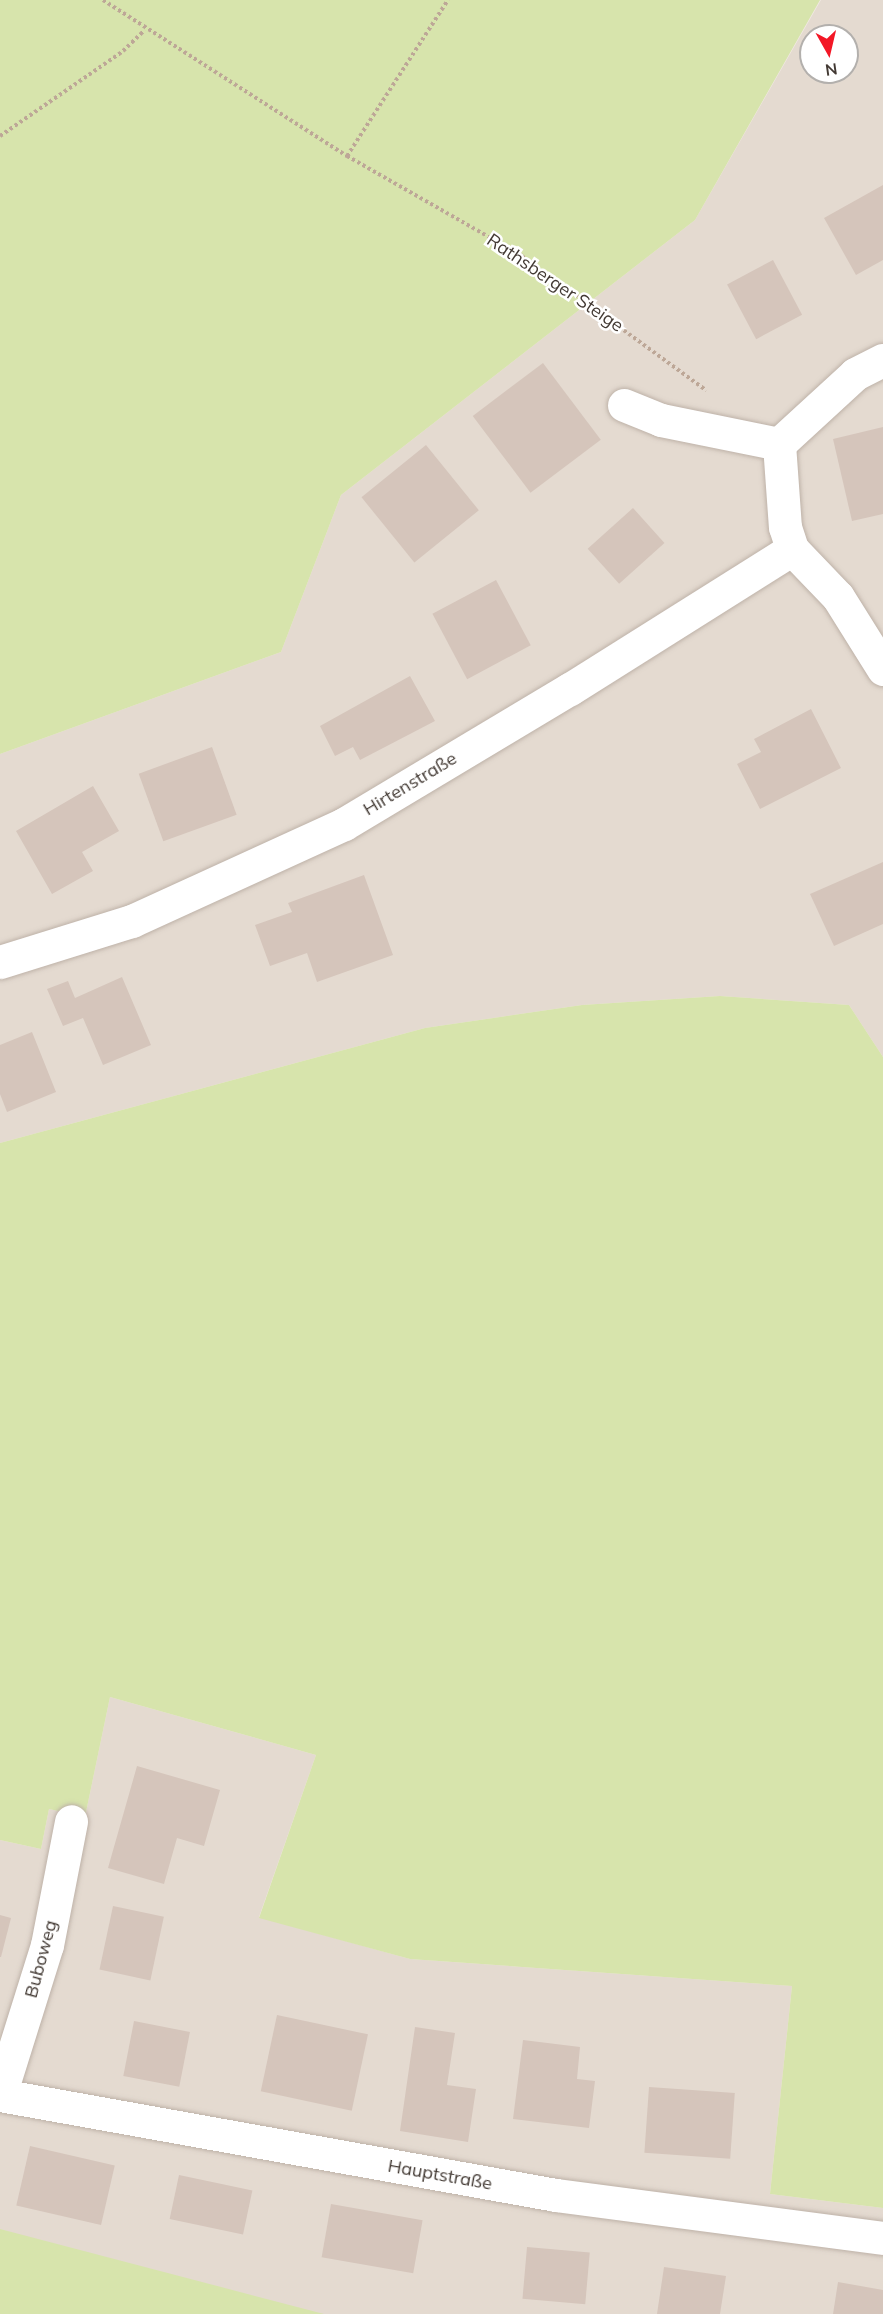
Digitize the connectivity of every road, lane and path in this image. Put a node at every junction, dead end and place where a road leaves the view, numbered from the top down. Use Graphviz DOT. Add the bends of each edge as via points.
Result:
graph roads {
  1 [pos="103,0"];
  2 [pos="448,0"];
  3 [pos="145,30"];
  4 [pos="0,136"];
  5 [pos="347,156"];
  6 [pos="883,360"];
  7 [pos="716,397"];
  8 [pos="624,405"];
  9 [pos="779,444"];
  10 [pos="792,549"];
  11 [pos="883,669"];
  12 [pos="0,962"];
  13 [pos="71,1821"];
  14 [pos="0,2095"];
  15 [pos="883,2238"];
  1 -- 3 [label="path, Rathsberger Steige"];
  2 -- 5 [label="path"];
  3 -- 4 [label="path" via="123,51"];
  3 -- 5 [label="path, Rathsberger Steige"];
  5 -- 7 [label="path, Rathsberger Steige" via="522,256"];
  6 -- 9 [label="street" via="855,374"];
  8 -- 9 [label="street" via="661,420"];
  9 -- 10 [label="street" via="784,527"];
  10 -- 11 [label="street" via="838,597"];
  10 -- 12 [label="street, Hirtenstraße" via="570,689 344,824 132,921"];
  13 -- 14 [label="street, Buboweg" via="47,1945"];
  14 -- 15 [label="street, Hauptstraße" via="556,2195"];
}
